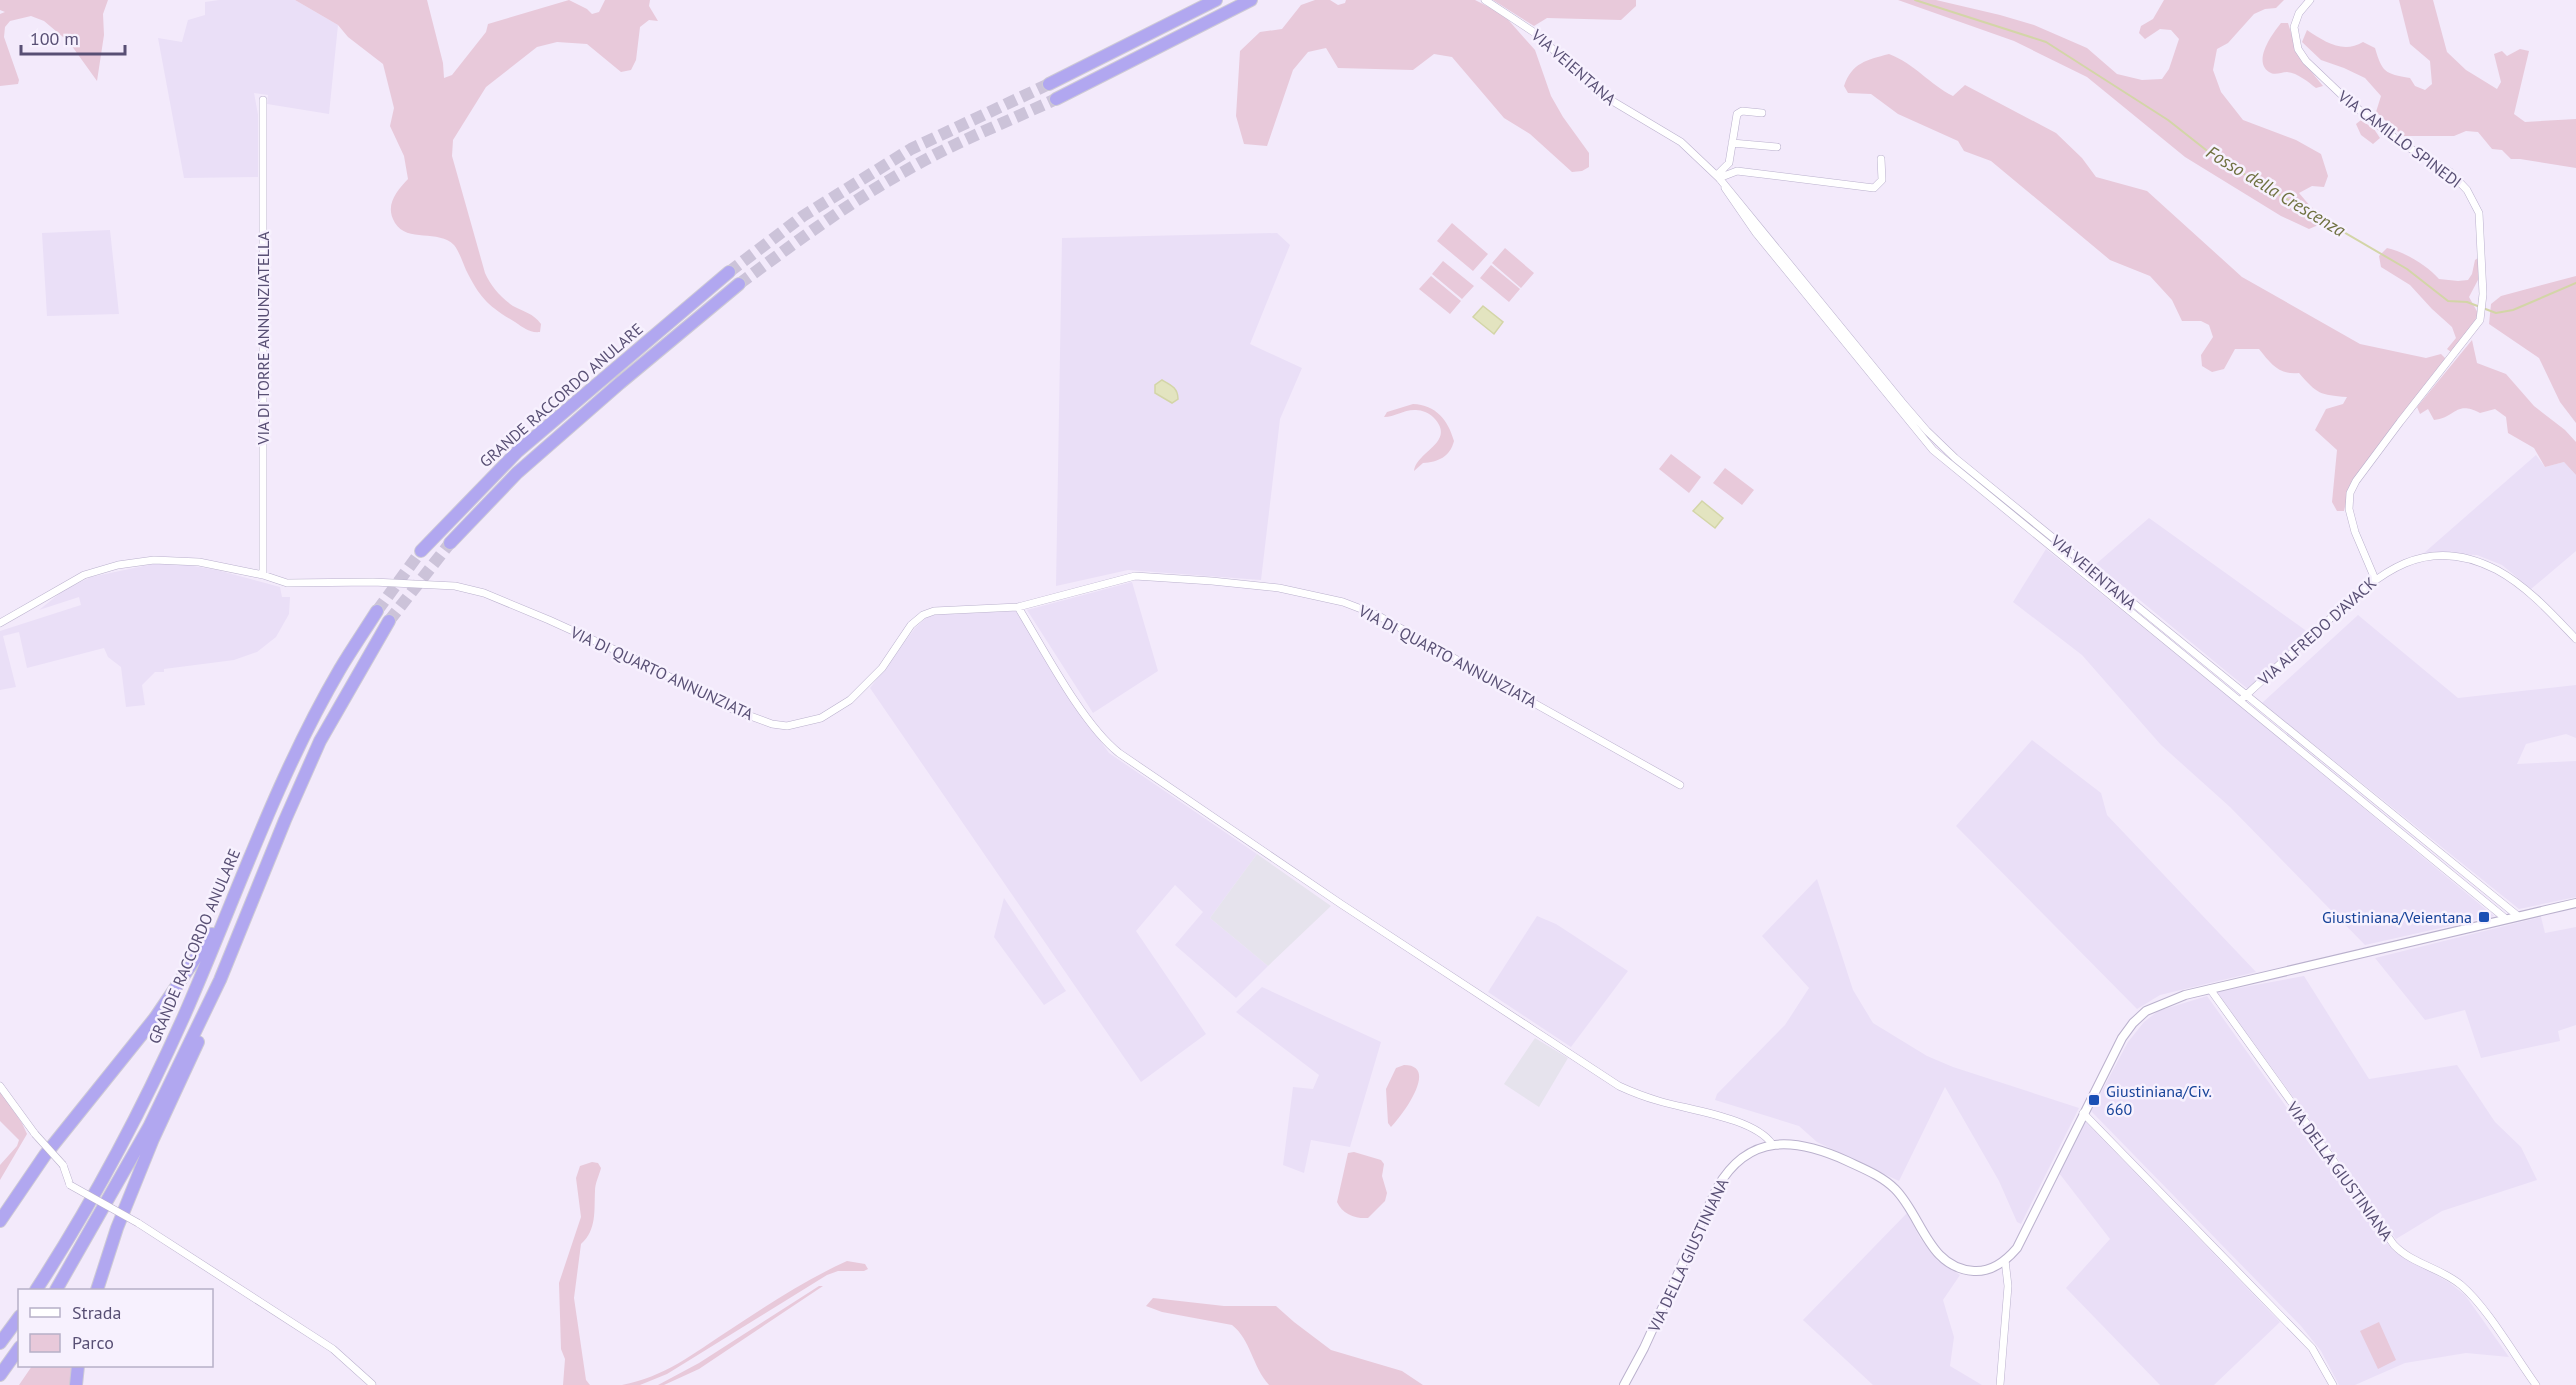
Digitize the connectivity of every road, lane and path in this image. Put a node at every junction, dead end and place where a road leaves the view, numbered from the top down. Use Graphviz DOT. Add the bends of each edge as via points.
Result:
graph roads {
  1 [pos="1216,0"];
  2 [pos="1251,0"];
  3 [pos="1485,0"];
  4 [pos="2310,0"];
  5 [pos="1049,84"];
  6 [pos="1056,99"];
  7 [pos="262,100"];
  8 [pos="1762,113"];
  9 [pos="1732,143"];
  10 [pos="1777,147"];
  11 [pos="1881,159"];
  12 [pos="1718,177"];
  13 [pos="729,272"];
  14 [pos="739,285"];
  15 [pos="450,543"];
  16 [pos="421,551"];
  17 [pos="263,575"];
  18 [pos="2375,579"];
  19 [pos="1018,607"];
  20 [pos="377,611"];
  21 [pos="389,621"];
  22 [pos="0,623"];
  23 [pos="2576,639"];
  24 [pos="2243,698"];
  25 [pos="1680,785"];
  26 [pos="239,886"];
  27 [pos="2576,903"];
  28 [pos="2518,916"];
  29 [pos="2506,919"];
  30 [pos="220,980"];
  31 [pos="2210,989"];
  32 [pos="0,1086"];
  33 [pos="2083,1113"];
  34 [pos="1772,1144"];
  35 [pos="16,1197"];
  36 [pos="0,1221"];
  37 [pos="0,1233"];
  38 [pos="2005,1260"];
  39 [pos="37,1289"];
  40 [pos="57,1289"];
  41 [pos="97,1289"];
  42 [pos="18,1319"];
  43 [pos="0,1343"];
  44 [pos="18,1350"];
  45 [pos="78,1367"];
  46 [pos="0,1375"];
  47 [pos="372,1384"];
  48 [pos="76,1385"];
  49 [pos="1624,1385"];
  50 [pos="2000,1385"];
  51 [pos="2332,1385"];
  52 [pos="2536,1385"];
  1 -- 5 [label="highway"];
  2 -- 6 [label="highway"];
  3 -- 12 [label="street, VIA VEIENTANA" via="1535,33 1604,96 1681,142"];
  4 -- 18 [label="street, VIA CAMILLO SPINEDI" via="2294,27 2298,49 2306,61 2401,143 2461,182 2474,201 2480,222 2480,320 2351,490 2349,509 2355,532"];
  7 -- 17 [label="street, VIA DI TORRE ANNUNZIATELLA"];
  8 -- 9 [label="street" via="1737,114"];
  9 -- 10 [label="street"];
  9 -- 12 [label="street" via="1730,163"];
  11 -- 12 [label="street" via="1882,178 1879,185 1871,188 1737,171"];
  12 -- 24 [label="street, VIA VEIENTANA" via="1927,431 1985,488"];
  13 -- 16 [label="highway, GRANDE RACCORDO ANULARE" via="517,452"];
  14 -- 15 [label="highway, GRANDE RACCORDO ANULARE" via="517,473"];
  17 -- 19 [label="street, VIA DI QUARTO ANNUNZIATA" via="287,583 402,583 455,586 484,593 637,660 734,710 787,726 821,718 850,700 874,678 905,632 923,615 940,610"];
  17 -- 22 [label="street, VIA DI QUARTO ANNUNZIATA" via="199,562 154,560 118,565 72,581"];
  18 -- 23 [label="street, VIA ALFREDO D'AVACK" via="2401,564 2424,558 2477,562 2522,587"];
  18 -- 24 [label="street, VIA ALFREDO D'AVACK"];
  19 -- 25 [label="street, VIA DI QUARTO ANNUNZIATA" via="1132,576 1258,585 1343,602 1405,630"];
  19 -- 34 [label="street" via="1072,696 1105,741 1119,753 1619,1086 1746,1126 1763,1134"];
  20 -- 26 [label="highway, GRANDE RACCORDO ANULARE" via="340,669 294,759"];
  21 -- 30 [label="highway, GRANDE RACCORDO ANULARE" via="320,741"];
  24 -- 28 [label="street, VIA VEIENTANA"];
  24 -- 29 [label="street, VIA VEIENTANA"];
  26 -- 35 [label="highway" via="202,950 155,1018"];
  26 -- 39 [label="highway, GRANDE RACCORDO ANULARE" via="143,1102 66,1244"];
  27 -- 28 [label="street"];
  28 -- 29 [label="street"];
  29 -- 31 [label="street"];
  30 -- 40 [label="highway, GRANDE RACCORDO ANULARE" via="149,1128"];
  30 -- 41 [label="highway" via="192,1057 117,1227"];
  31 -- 33 [label="street" via="2162,1003 2138,1018 2114,1053"];
  31 -- 52 [label="street, VIA DELLA GIUSTINIANA" via="2394,1245 2465,1289"];
  32 -- 47 [label="street, bridge" via="63,1165 70,1185 138,1223 333,1349"];
  33 -- 38 [label="street" via="2023,1237"];
  33 -- 51 [label="street" via="2280,1313 2316,1354"];
  34 -- 38 [label="street, VIA DELLA GIUSTINIANA" via="1810,1147 1882,1179 1904,1200 1935,1251 1950,1264 1980,1271"];
  34 -- 49 [label="street, VIA DELLA GIUSTINIANA" via="1743,1157 1719,1184"];
  35 -- 36 [label="highway"];
  35 -- 37 [label="highway"];
  38 -- 50 [label="street" via="2008,1286"];
  42 -- 43 [label="highway"];
  44 -- 46 [label="highway"];
  45 -- 48 [label="highway"];
}
